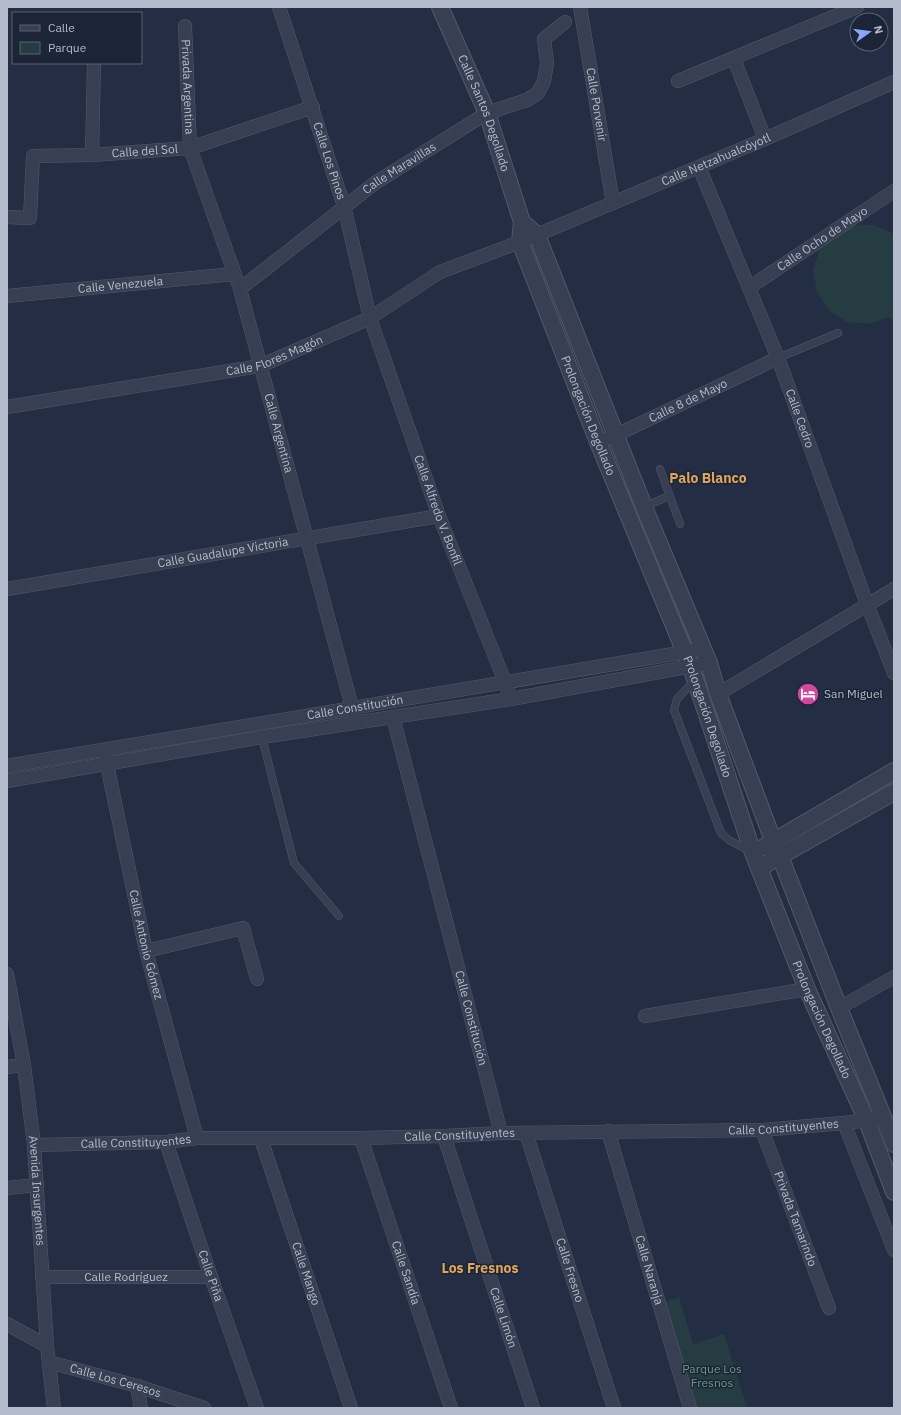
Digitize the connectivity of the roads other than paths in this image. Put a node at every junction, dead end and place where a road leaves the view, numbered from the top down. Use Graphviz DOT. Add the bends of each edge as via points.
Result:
graph roads {
  1 [pos="279,7"];
  2 [pos="440,7"];
  3 [pos="857,7"];
  4 [pos="581,8"];
  5 [pos="565,22"];
  6 [pos="185,26"];
  7 [pos="734,59"];
  8 [pos="94,64"];
  9 [pos="678,81"];
  10 [pos="894,82"];
  11 [pos="312,108"];
  12 [pos="487,113"];
  13 [pos="765,139"];
  14 [pos="190,148"];
  15 [pos="92,155"];
  16 [pos="699,167"];
  17 [pos="894,191"];
  18 [pos="613,203"];
  19 [pos="344,206"];
  20 [pos="7,217"];
  21 [pos="522,222"];
  22 [pos="537,235"];
  23 [pos="520,242"];
  24 [pos="234,274"];
  25 [pos="750,287"];
  26 [pos="240,289"];
  27 [pos="7,296"];
  28 [pos="370,318"];
  29 [pos="838,332"];
  30 [pos="778,358"];
  31 [pos="260,366"];
  32 [pos="7,407"];
  33 [pos="616,435"];
  34 [pos="598,442"];
  35 [pos="660,469"];
  36 [pos="669,496"];
  37 [pos="644,507"];
  38 [pos="439,516"];
  39 [pos="680,524"];
  40 [pos="308,537"];
  41 [pos="7,589"];
  42 [pos="894,589"];
  43 [pos="867,604"];
  44 [pos="685,652"];
  45 [pos="706,656"];
  46 [pos="894,673"];
  47 [pos="693,674"];
  48 [pos="506,682"];
  49 [pos="718,694"];
  50 [pos="511,699"];
  51 [pos="353,708"];
  52 [pos="393,717"];
  53 [pos="356,722"];
  54 [pos="260,730"];
  55 [pos="104,750"];
  56 [pos="107,764"];
  57 [pos="7,766"];
  58 [pos="894,771"];
  59 [pos="7,781"];
  60 [pos="894,792"];
  61 [pos="777,849"];
  62 [pos="753,853"];
  63 [pos="759,868"];
  64 [pos="339,916"];
  65 [pos="146,951"];
  66 [pos="7,974"];
  67 [pos="894,977"];
  68 [pos="257,979"];
  69 [pos="807,989"];
  70 [pos="839,1008"];
  71 [pos="645,1016"];
  72 [pos="24,1065"];
  73 [pos="7,1067"];
  74 [pos="884,1117"];
  75 [pos="868,1121"];
  76 [pos="844,1123"];
  77 [pos="762,1130"];
  78 [pos="608,1131"];
  79 [pos="501,1133"];
  80 [pos="526,1133"];
  81 [pos="444,1136"];
  82 [pos="197,1138"];
  83 [pos="361,1138"];
  84 [pos="261,1139"];
  85 [pos="166,1142"];
  86 [pos="894,1144"];
  87 [pos="34,1145"];
  88 [pos="37,1185"];
  89 [pos="7,1188"];
  90 [pos="894,1192"];
  91 [pos="894,1250"];
  92 [pos="42,1276"];
  93 [pos="210,1277"];
  94 [pos="829,1308"];
  95 [pos="7,1324"];
  96 [pos="47,1346"];
  97 [pos="49,1362"];
  98 [pos="137,1386"];
  99 [pos="54,1408"];
  100 [pos="141,1408"];
  101 [pos="204,1408"];
  102 [pos="257,1408"];
  103 [pos="351,1408"];
  104 [pos="451,1408"];
  105 [pos="533,1408"];
  106 [pos="614,1408"];
  107 [pos="690,1408"];
  1 -- 11 [label="street, Calle Los Pinos"];
  2 -- 12 [label="street, Calle Santos Degollado"];
  3 -- 7 [label="street"];
  4 -- 18 [label="street, Calle Porvenir"];
  5 -- 12 [label="street, Calle Maravillas" via="544,39 547,63 544,81 538,94"];
  6 -- 14 [label="street, Privada Argentina"];
  7 -- 9 [label="street"];
  7 -- 13 [label="street"];
  8 -- 15 [label="street"];
  10 -- 13 [label="street, Calle Netzahualcóyotl"];
  11 -- 14 [label="street, Calle del Sol"];
  11 -- 19 [label="street, Calle Los Pinos"];
  12 -- 19 [label="street, Calle Maravillas"];
  12 -- 21 [label="street, Calle Santos Degollado"];
  13 -- 16 [label="street, Calle Netzahualcóyotl"];
  14 -- 15 [label="street, Calle del Sol"];
  14 -- 24 [label="street, Calle Argentina"];
  15 -- 20 [label="street, Calle del Sol" via="33,156 30,218"];
  16 -- 18 [label="street, Calle Netzahualcóyotl"];
  16 -- 25 [label="street, Calle Cedro"];
  17 -- 25 [label="street, Calle Ocho de Mayo"];
  18 -- 22 [label="street, Calle Netzahualcóyotl"];
  19 -- 26 [label="street, Calle Maravillas"];
  19 -- 28 [label="street, Calle Los Pinos"];
  21 -- 22 [label="street"];
  21 -- 23 [label="street, Calle Santos Degollado"];
  22 -- 23 [label="street, Calle Netzahualcóyotl"];
  22 -- 33 [label="street, Prolongación Degollado"];
  23 -- 28 [label="street, Calle Flores Magón" via="440,272"];
  23 -- 34 [label="street, Prolongación Degollado"];
  24 -- 26 [label="street, Calle Argentina"];
  24 -- 27 [label="street, Calle Venezuela"];
  25 -- 30 [label="street, Calle Cedro"];
  26 -- 31 [label="street, Calle Argentina"];
  28 -- 31 [label="street, Calle Flores Magón"];
  28 -- 38 [label="street, Calle Alfredo V. Bonfil"];
  29 -- 30 [label="lane"];
  30 -- 33 [label="street, Calle 8 de Mayo"];
  30 -- 43 [label="street, Calle Cedro"];
  31 -- 32 [label="street, Calle Flores Magón"];
  31 -- 40 [label="street, Calle Argentina"];
  33 -- 34 [label="street, Calle 8 de Mayo"];
  33 -- 37 [label="street, Prolongación Degollado"];
  34 -- 44 [label="street, Prolongación Degollado"];
  35 -- 36 [label="lane"];
  36 -- 37 [label="lane"];
  36 -- 39 [label="lane"];
  37 -- 45 [label="street, Prolongación Degollado"];
  38 -- 40 [label="street, Calle Guadalupe Victoria"];
  38 -- 48 [label="street, Calle Alfredo V. Bonfil"];
  40 -- 41 [label="street, Calle Guadalupe Victoria"];
  40 -- 51 [label="street, Calle Argentina"];
  42 -- 43 [label="street"];
  43 -- 46 [label="street, Calle Cedro"];
  43 -- 49 [label="street"];
  44 -- 45 [label="street, Calle Constitución"];
  44 -- 47 [label="street, Prolongación Degollado"];
  44 -- 48 [label="street, Calle Constitución"];
  45 -- 47 [label="street, Calle Constitución"];
  45 -- 49 [label="street, Prolongación Degollado"];
  47 -- 50 [label="street, Calle Constitución"];
  47 -- 62 [label="street, Prolongación Degollado"];
  47 -- 62 [label="lane" via="677,700 674,710 721,833"];
  48 -- 50 [label="street, Calle Alfredo V. Bonfil"];
  48 -- 51 [label="street, Calle Constitución"];
  49 -- 61 [label="street, Prolongación Degollado"];
  50 -- 52 [label="street, Calle Constitución"];
  51 -- 53 [label="street, Calle Argentina"];
  51 -- 54 [label="street, Calle Constitución"];
  52 -- 53 [label="street, Calle Constitución"];
  52 -- 79 [label="street, Calle Constitución"];
  53 -- 54 [label="street, Calle Constitución"];
  54 -- 55 [label="street, Calle Constitución"];
  54 -- 56 [label="street, Calle Constitución"];
  54 -- 64 [label="lane" via="294,863"];
  55 -- 56 [label="street, Calle Antonio Gómez"];
  55 -- 57 [label="street, Calle Constitución"];
  56 -- 59 [label="street, Calle Constitución"];
  56 -- 65 [label="street, Calle Antonio Gómez"];
  58 -- 61 [label="street"];
  60 -- 61 [label="street"];
  61 -- 62 [label="street"];
  61 -- 63 [label="street"];
  61 -- 70 [label="street, Prolongación Degollado"];
  62 -- 63 [label="street, Prolongación Degollado"];
  63 -- 69 [label="street, Prolongación Degollado"];
  65 -- 68 [label="street" via="243,928"];
  65 -- 82 [label="street, Calle Antonio Gómez"];
  66 -- 72 [label="street, Avenida Insurgentes"];
  67 -- 70 [label="street"];
  69 -- 71 [label="street"];
  69 -- 75 [label="street, Prolongación Degollado"];
  70 -- 74 [label="street, Prolongación Degollado"];
  72 -- 73 [label="street"];
  72 -- 87 [label="street, Avenida Insurgentes"];
  74 -- 75 [label="street, Calle Constituyentes"];
  74 -- 86 [label="street, Prolongación Degollado"];
  75 -- 76 [label="street, Calle Constituyentes"];
  75 -- 90 [label="street, Prolongación Degollado"];
  76 -- 77 [label="street, Calle Constituyentes"];
  76 -- 91 [label="street"];
  77 -- 78 [label="street, Calle Constituyentes"];
  77 -- 94 [label="street, Privada Tamarindo"];
  78 -- 80 [label="street, Calle Constituyentes"];
  78 -- 107 [label="street, Calle Naranja"];
  79 -- 80 [label="street, Calle Constituyentes"];
  79 -- 81 [label="street, Calle Constituyentes"];
  80 -- 106 [label="street, Calle Fresno"];
  81 -- 83 [label="street, Calle Constituyentes"];
  81 -- 105 [label="street, Calle Limón"];
  82 -- 84 [label="street, Calle Constituyentes"];
  82 -- 85 [label="street, Calle Constituyentes"];
  83 -- 84 [label="street, Calle Constituyentes"];
  83 -- 104 [label="street, Calle Sandía"];
  84 -- 103 [label="street, Calle Mango"];
  85 -- 87 [label="street, Calle Constituyentes"];
  85 -- 93 [label="street, Calle Piña"];
  87 -- 88 [label="street, Avenida Insurgentes"];
  88 -- 89 [label="street"];
  88 -- 92 [label="street, Avenida Insurgentes"];
  92 -- 93 [label="street, Calle Rodríguez"];
  92 -- 96 [label="street, Avenida Insurgentes"];
  93 -- 102 [label="street, Calle Piña"];
  95 -- 96 [label="street"];
  96 -- 97 [label="street, Avenida Insurgentes"];
  97 -- 98 [label="street, Calle Los Ceresos"];
  97 -- 99 [label="street, Avenida Insurgentes"];
  98 -- 100 [label="street"];
  98 -- 101 [label="street, Calle Los Ceresos"];
}
